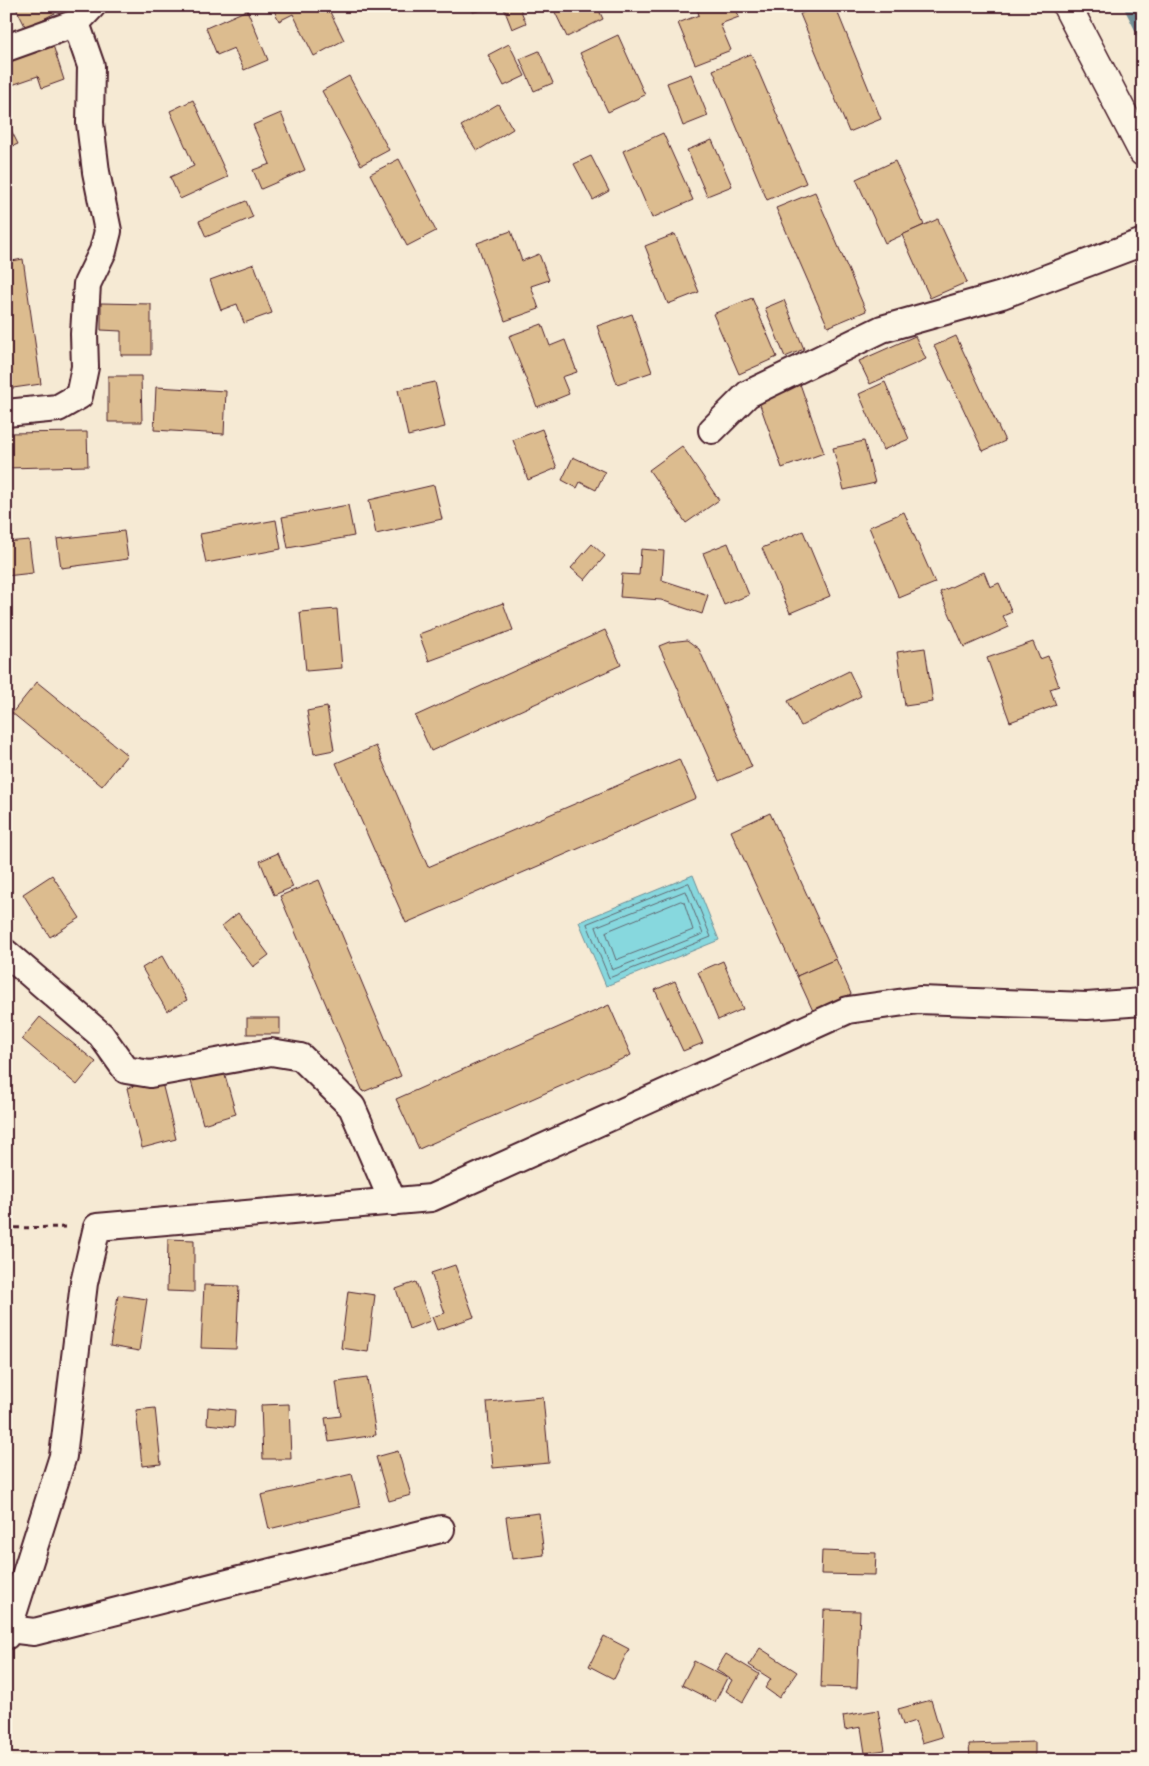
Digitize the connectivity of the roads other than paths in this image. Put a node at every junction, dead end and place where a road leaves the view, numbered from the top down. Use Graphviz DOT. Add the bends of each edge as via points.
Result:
graph roads {
  1 [pos="1067,6"];
  2 [pos="84,14"];
  3 [pos="6,48"];
  4 [pos="1143,152"];
  5 [pos="1143,242"];
  6 [pos="6,414"];
  7 [pos="712,430"];
  8 [pos="6,953"];
  9 [pos="1143,1002"];
  10 [pos="393,1202"];
  11 [pos="441,1529"];
  12 [pos="8,1633"];
  1 -- 4 [label="main road"];
  2 -- 3 [label="street"];
  2 -- 6 [label="street" via="91,66 90,123 108,231 103,251 87,284 85,367 79,396 58,408"];
  5 -- 7 [label="street" via="1002,295 882,329 748,394"];
  8 -- 10 [label="street" via="101,1035 126,1070 150,1074 271,1052 301,1057 352,1107"];
  9 -- 10 [label="street" via="1087,1006 919,1000 848,1010 431,1198"];
  10 -- 12 [label="street" via="97,1226 84,1283 63,1456"];
  11 -- 12 [label="street" via="34,1632"];
}
